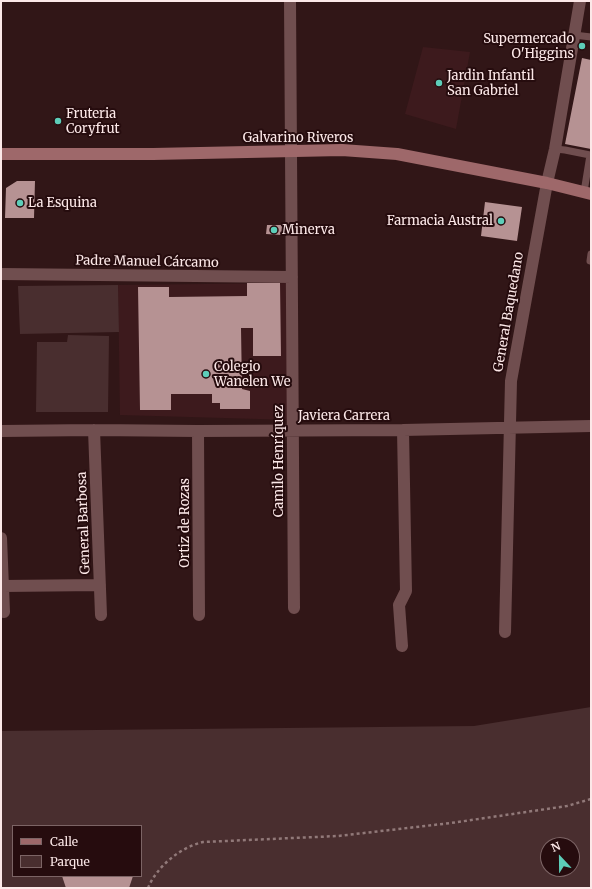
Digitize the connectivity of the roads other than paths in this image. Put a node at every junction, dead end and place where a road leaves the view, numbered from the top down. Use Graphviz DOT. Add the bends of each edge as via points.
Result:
graph roads {
  1 [pos="290,1"];
  2 [pos="580,1"];
  3 [pos="574,35"];
  4 [pos="591,37"];
  5 [pos="555,149"];
  6 [pos="291,151"];
  7 [pos="1,154"];
  8 [pos="547,183"];
  9 [pos="588,193"];
  10 [pos="1,274"];
  11 [pos="292,277"];
  12 [pos="591,426"];
  13 [pos="510,427"];
  14 [pos="94,430"];
  15 [pos="293,430"];
  16 [pos="403,430"];
  17 [pos="1,431"];
  18 [pos="198,431"];
  19 [pos="1,538"];
  20 [pos="100,585"];
  21 [pos="4,586"];
  22 [pos="294,608"];
  23 [pos="4,612"];
  24 [pos="101,615"];
  25 [pos="200,615"];
  26 [pos="505,632"];
  27 [pos="402,646"];
  1 -- 6 [label="street, Camilo Henríquez"];
  2 -- 3 [label="street, General Baquedano"];
  3 -- 4 [label="lane"];
  3 -- 5 [label="street, General Baquedano"];
  5 -- 8 [label="street, General Baquedano"];
  5 -- 9 [label="lane" via="590,155"];
  6 -- 7 [label="main road, Galvarino Riveros"];
  6 -- 8 [label="main road, Galvarino Riveros" via="342,150 397,154"];
  6 -- 11 [label="street, Camilo Henríquez"];
  8 -- 9 [label="main road, Galvarino Riveros"];
  8 -- 13 [label="street, General Baquedano" via="511,381"];
  10 -- 11 [label="street, Padre Manuel Cárcamo"];
  11 -- 15 [label="street, Camilo Henríquez"];
  12 -- 13 [label="street, Javiera Carrera"];
  13 -- 16 [label="street, Javiera Carrera"];
  13 -- 26 [label="street, General Baquedano"];
  14 -- 17 [label="street, Javiera Carrera"];
  14 -- 18 [label="street, Javiera Carrera"];
  14 -- 20 [label="street, General Barbosa"];
  15 -- 16 [label="street, Javiera Carrera"];
  15 -- 18 [label="street, Javiera Carrera"];
  15 -- 22 [label="street, Camilo Henríquez"];
  16 -- 27 [label="street" via="406,591 399,605"];
  18 -- 25 [label="street, Ortiz de Rozas"];
  19 -- 21 [label="street"];
  20 -- 21 [label="street"];
  20 -- 24 [label="street, General Barbosa"];
  21 -- 23 [label="street"];
}
